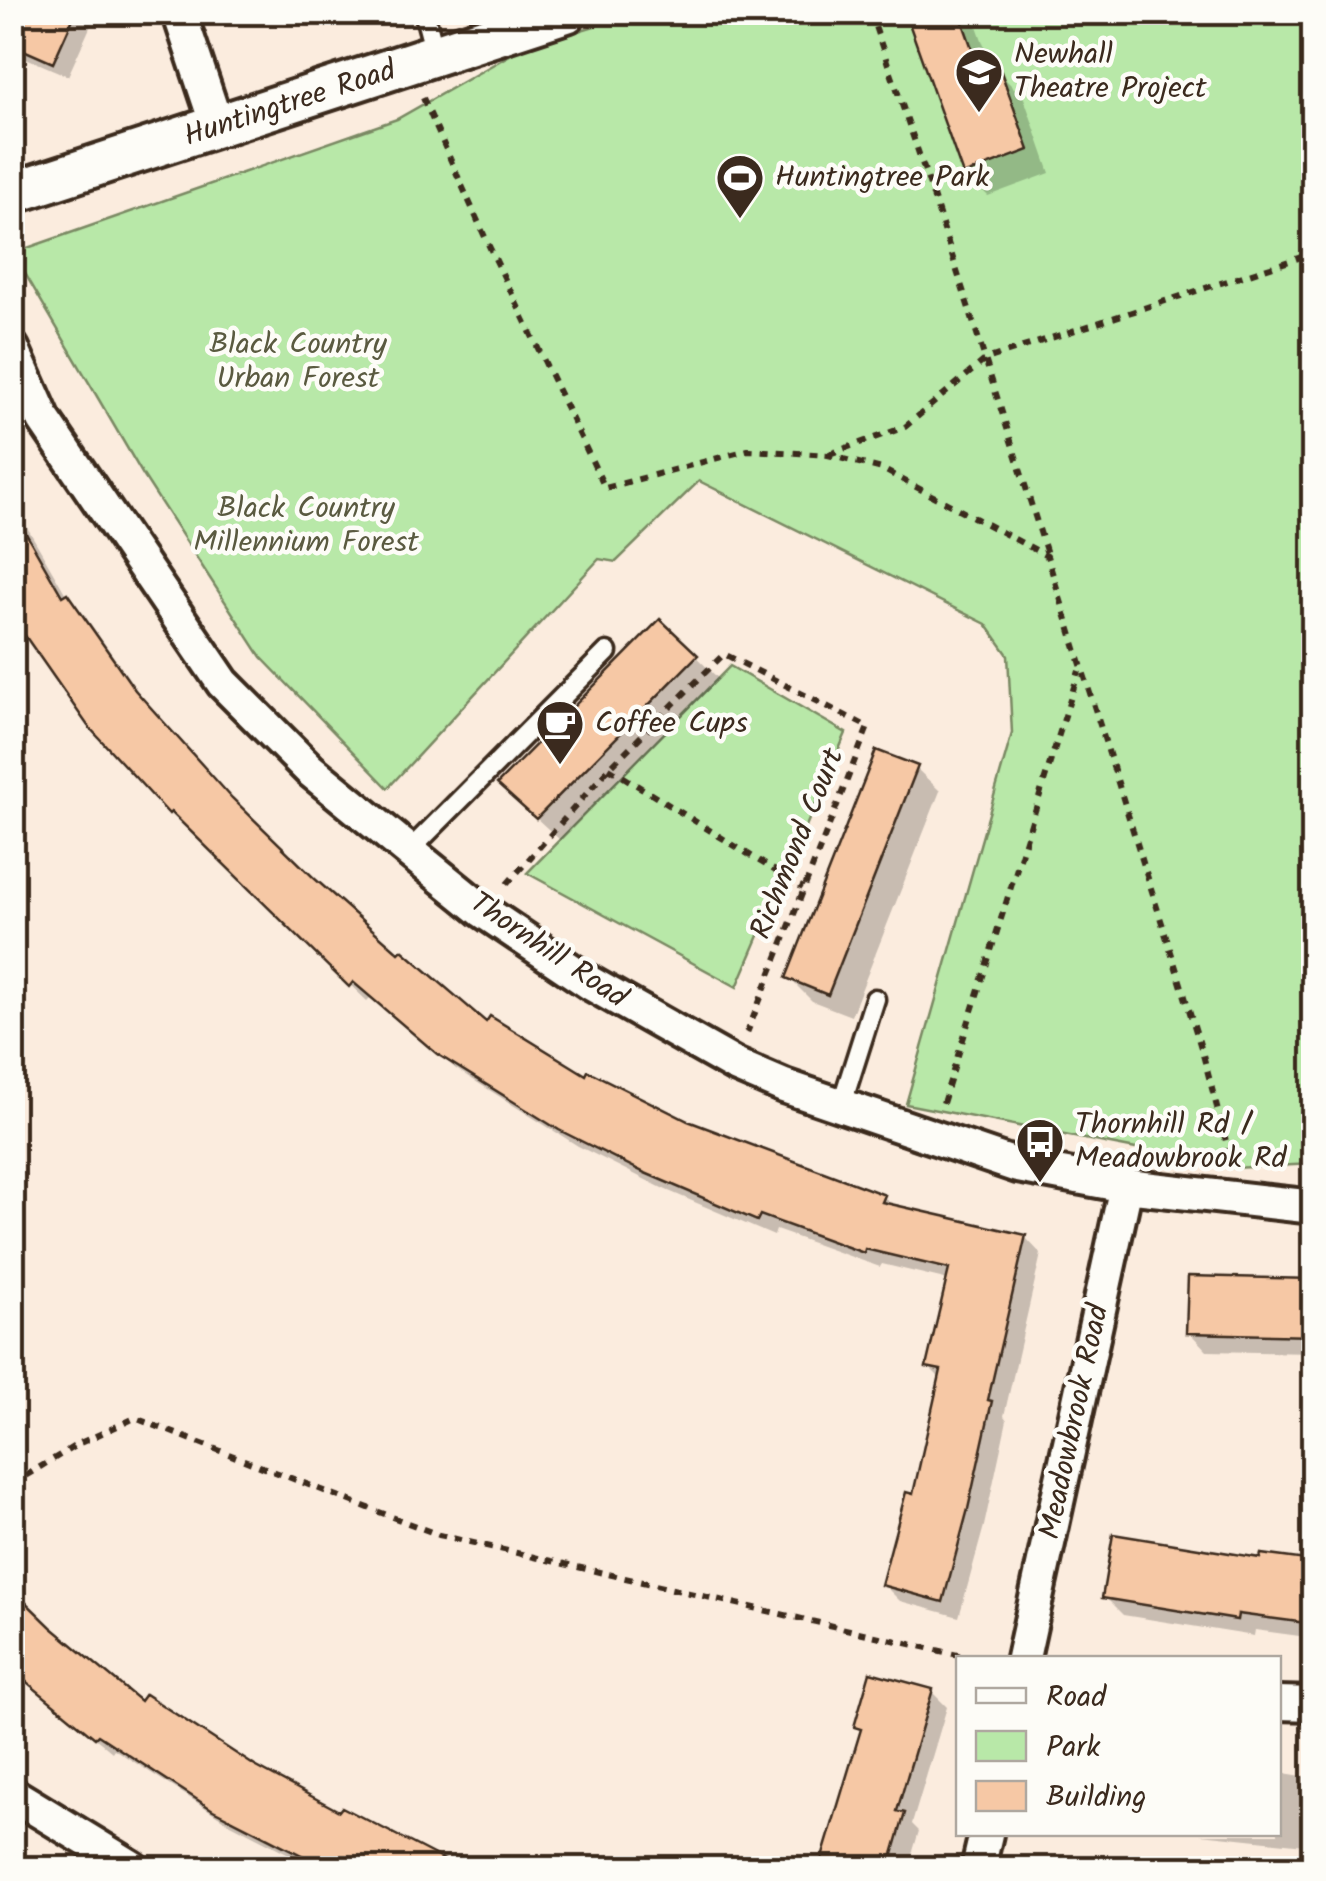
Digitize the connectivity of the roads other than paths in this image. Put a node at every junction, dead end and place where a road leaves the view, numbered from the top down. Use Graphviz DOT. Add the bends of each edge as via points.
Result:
graph roads {
  1 [pos="179,12"];
  2 [pos="424,12"];
  3 [pos="566,12"];
  4 [pos="422,59"];
  5 [pos="218,128"];
  6 [pos="12,193"];
  7 [pos="12,348"];
  8 [pos="607,652"];
  9 [pos="410,852"];
  10 [pos="875,999"];
  11 [pos="842,1106"];
  12 [pos="1126,1186"];
  13 [pos="1314,1207"];
  14 [pos="1023,1656"];
  15 [pos="1281,1702"];
  16 [pos="1314,1704"];
  17 [pos="12,1794"];
  18 [pos="986,1836"];
  19 [pos="133,1868"];
  20 [pos="978,1868"];
  1 -- 5 [label="street"];
  2 -- 4 [label="lane"];
  3 -- 4 [label="street, Huntingtree Road"];
  4 -- 5 [label="street, Huntingtree Road"];
  5 -- 6 [label="street, Huntingtree Road"];
  7 -- 9 [label="street, Thornhill Road" via="44,420 222,683 310,770"];
  8 -- 9 [label="lane"];
  9 -- 11 [label="street, Thornhill Road" via="590,983 734,1065"];
  10 -- 11 [label="lane"];
  11 -- 12 [label="street, Thornhill Road" via="1018,1166"];
  12 -- 13 [label="street, Thornhill Road"];
  12 -- 14 [label="street, Meadowbrook Road"];
  15 -- 16 [label="street"];
  17 -- 19 [label="street"];
  18 -- 20 [label="street"];
}
